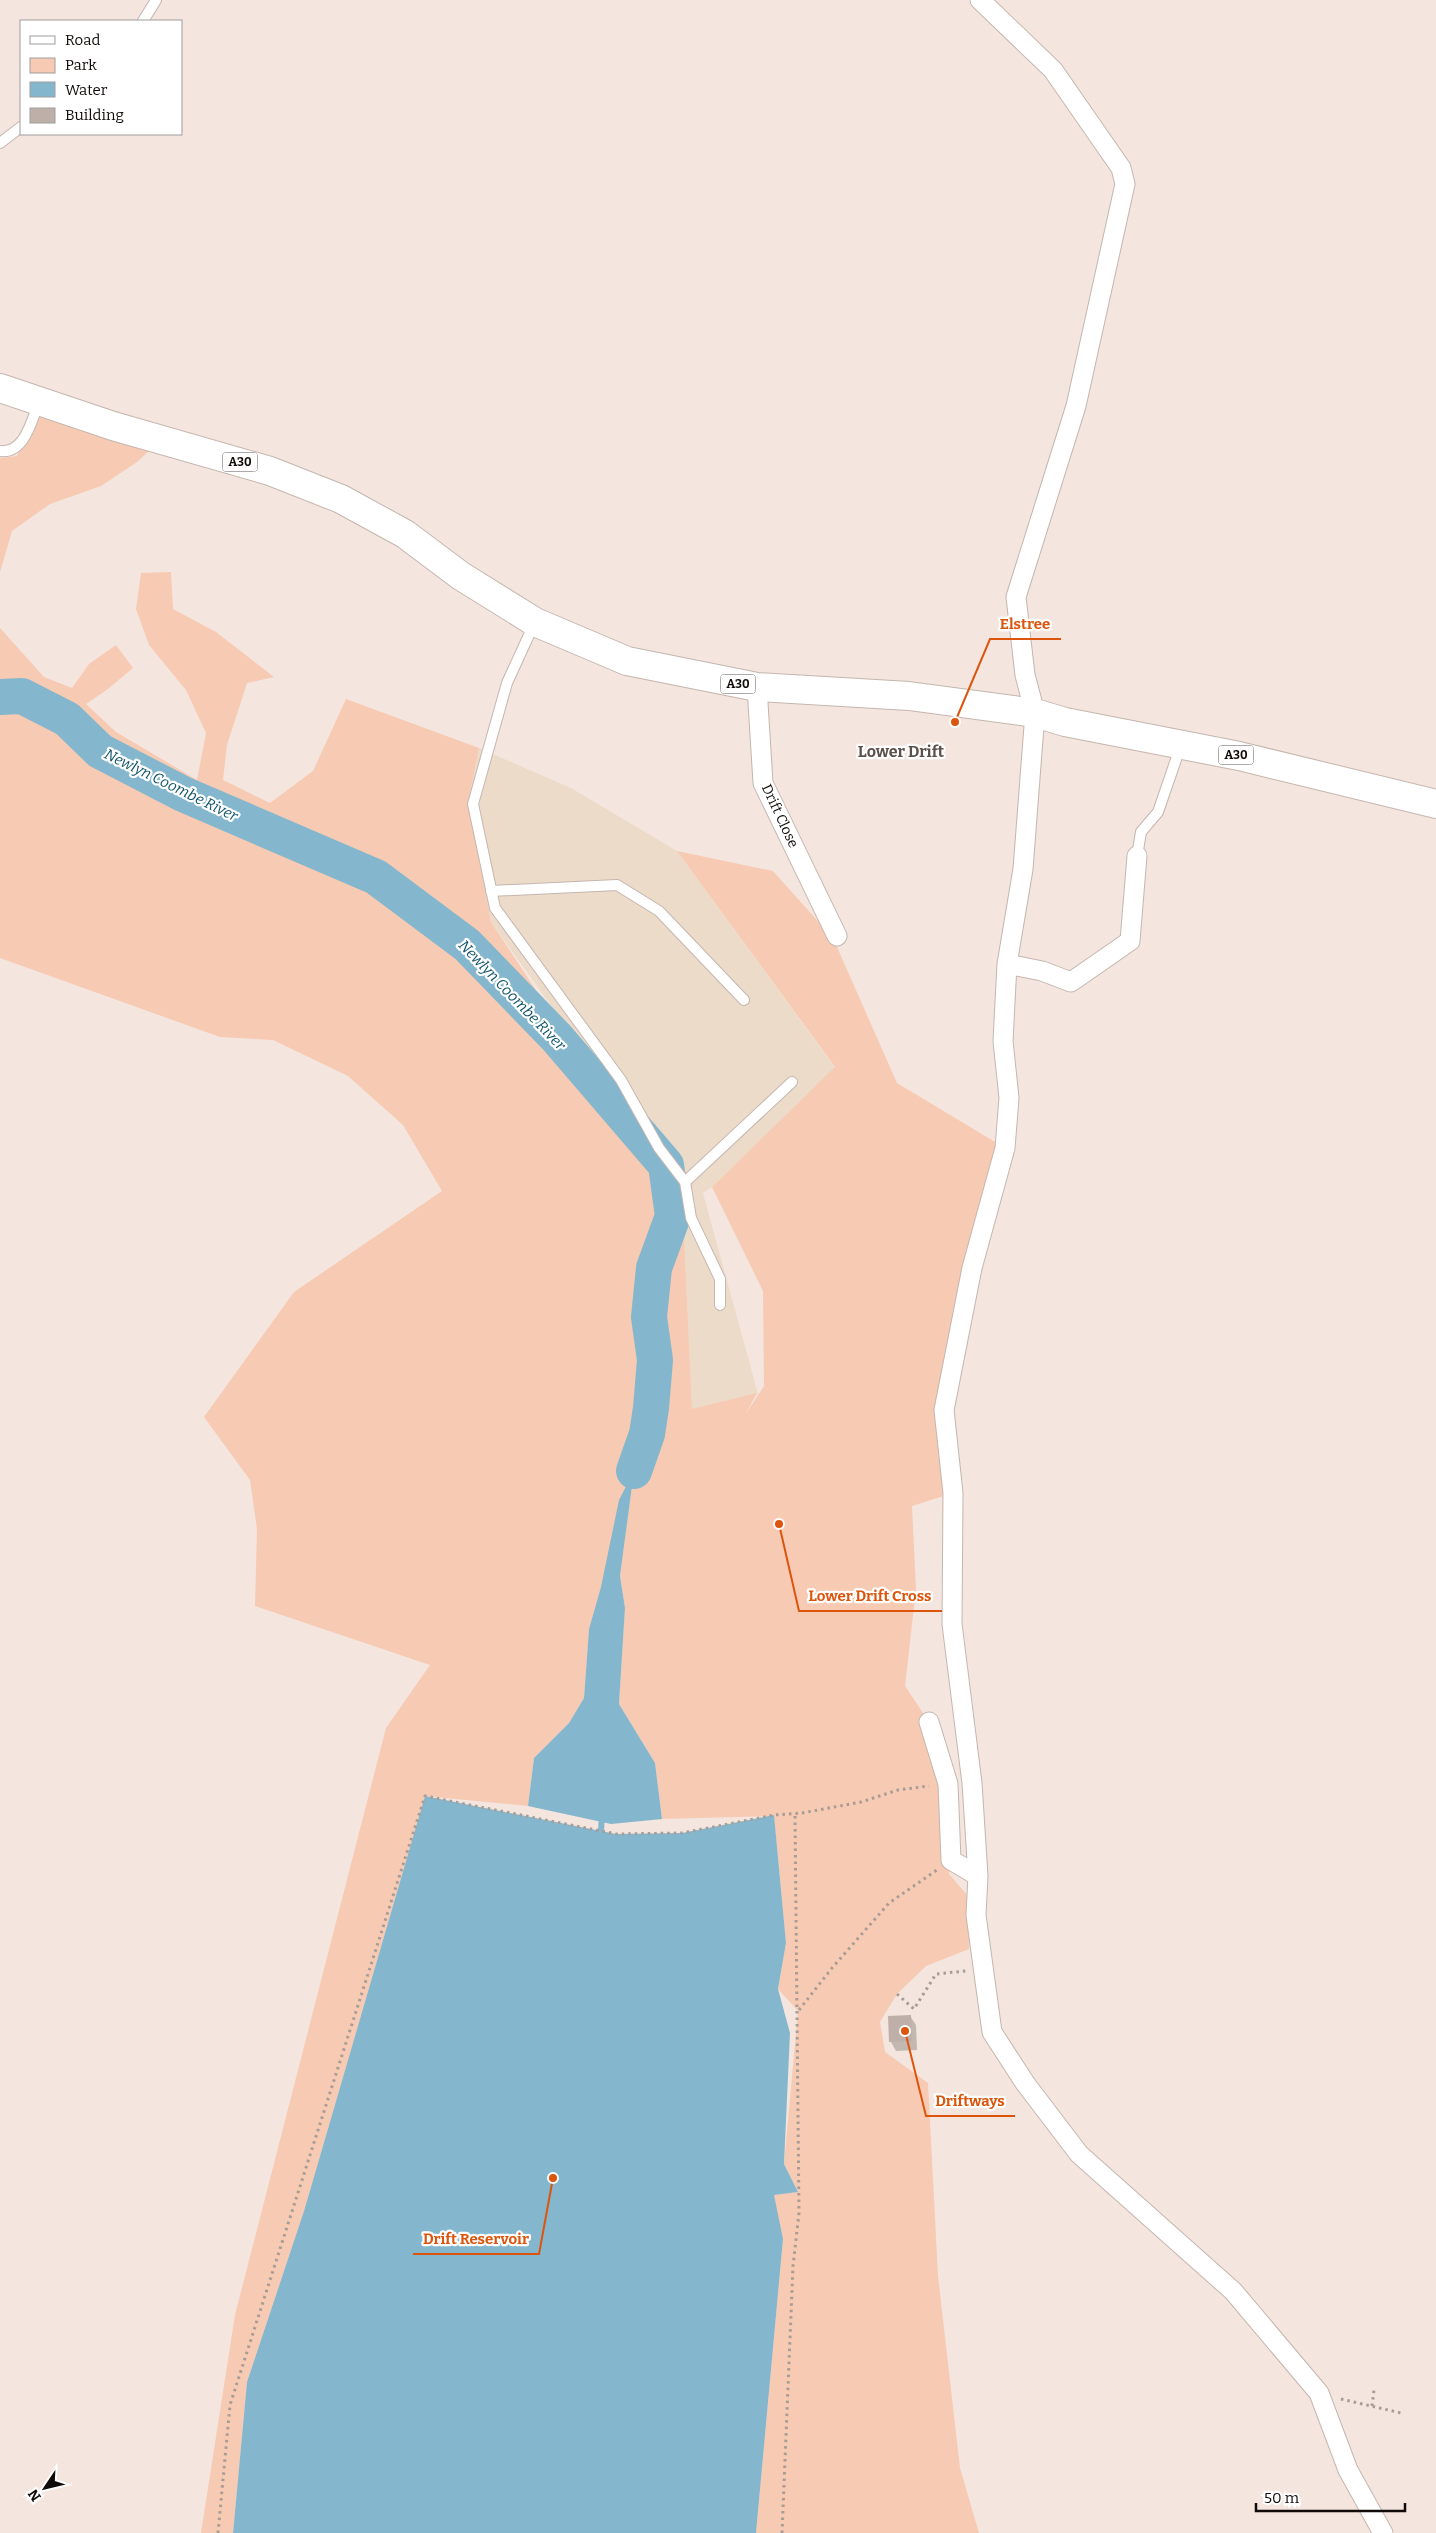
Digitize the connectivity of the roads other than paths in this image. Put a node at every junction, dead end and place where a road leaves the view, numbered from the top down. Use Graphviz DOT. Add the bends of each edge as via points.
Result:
graph roads {
  1 [pos="156,0"];
  2 [pos="980,0"];
  3 [pos="144,20"];
  4 [pos="20,127"];
  5 [pos="0,143"];
  6 [pos="0,388"];
  7 [pos="40,401"];
  8 [pos="0,451"];
  9 [pos="535,622"];
  10 [pos="757,687"];
  11 [pos="1035,713"];
  12 [pos="1181,744"];
  13 [pos="1436,804"];
  14 [pos="1137,856"];
  15 [pos="491,892"];
  16 [pos="838,936"];
  17 [pos="1007,964"];
  18 [pos="744,1000"];
  19 [pos="792,1082"];
  20 [pos="685,1182"];
  21 [pos="720,1305"];
  22 [pos="929,1722"];
  23 [pos="978,1876"];
  24 [pos="1383,2533"];
  1 -- 3 [label="lane"];
  2 -- 11 [label="street" via="1053,70 1121,168 1125,184 1076,406 1016,597 1025,675"];
  4 -- 5 [label="lane"];
  6 -- 7 [label="main road, A30"];
  7 -- 8 [label="lane" via="22,443"];
  7 -- 9 [label="main road, A30" via="113,426 270,471 341,499 405,534 462,576"];
  9 -- 10 [label="main road, A30" via="627,661"];
  9 -- 15 [label="lane" via="507,683 472,804"];
  10 -- 11 [label="main road, A30" via="909,696"];
  10 -- 16 [label="street, Drift Close" via="763,783"];
  11 -- 12 [label="main road, A30" via="1065,722"];
  11 -- 17 [label="street" via="1023,869"];
  12 -- 13 [label="main road, A30"];
  12 -- 14 [label="lane" via="1158,812 1141,832"];
  14 -- 17 [label="street" via="1130,941 1071,982 1042,971"];
  15 -- 18 [label="lane" via="617,884 659,911"];
  15 -- 20 [label="lane" via="495,908 621,1080 659,1148"];
  17 -- 23 [label="street" via="1003,1041 1009,1098 1005,1148 972,1268 944,1410 953,1493 952,1624 972,1783"];
  19 -- 20 [label="lane"];
  20 -- 21 [label="lane" via="691,1218 720,1279"];
  22 -- 23 [label="street" via="948,1784 950,1860"];
  23 -- 24 [label="street" via="976,1915 992,2032 1025,2084 1079,2154 1234,2291 1319,2393 1348,2470"];
}
